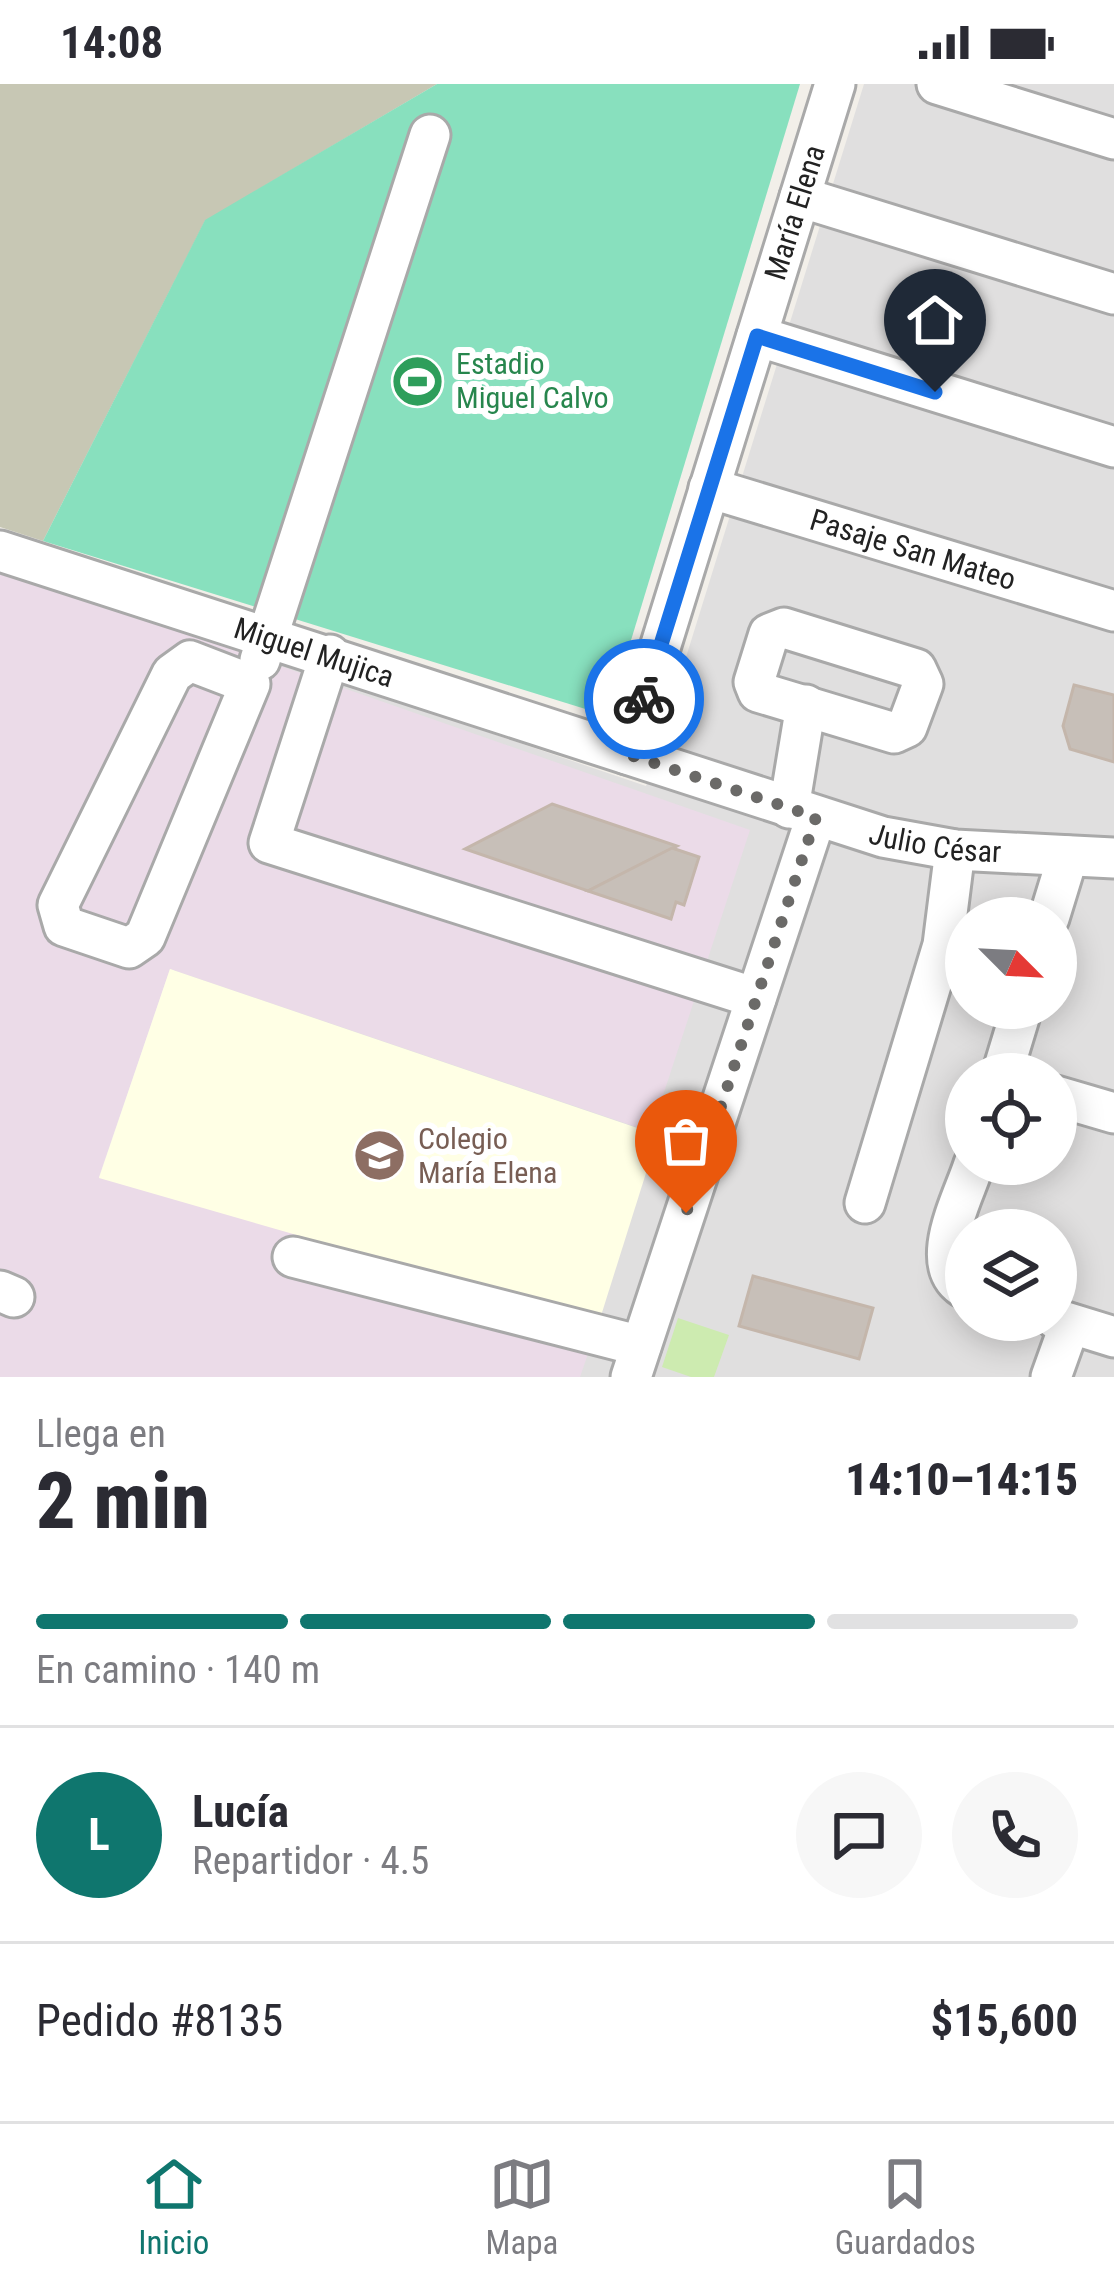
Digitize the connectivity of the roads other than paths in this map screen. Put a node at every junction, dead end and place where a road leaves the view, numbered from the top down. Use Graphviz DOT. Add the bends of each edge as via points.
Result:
graph roads {
  1 [pos="835,84"];
  2 [pos="937,84"];
  3 [pos="430,135"];
  4 [pos="1114,139"];
  5 [pos="800,197"];
  6 [pos="1114,294"];
  7 [pos="757,336"];
  8 [pos="1114,447"];
  9 [pos="710,488"];
  10 [pos="0,551"];
  11 [pos="1114,611"];
  12 [pos="269,637"];
  13 [pos="329,655"];
  14 [pos="250,684"];
  15 [pos="806,705"];
  16 [pos="627,754"];
  17 [pos="803,812"];
  18 [pos="955,850"];
  19 [pos="1068,856"];
  20 [pos="1114,858"];
  21 [pos="1055,897"];
  22 [pos="756,998"];
  23 [pos="1077,1103"];
  24 [pos="1114,1114"];
  25 [pos="865,1203"];
  26 [pos="293,1258"];
  27 [pos="1077,1325"];
  28 [pos="1114,1337"];
  29 [pos="1059,1341"];
  30 [pos="639,1368"];
  31 [pos="1051,1377"];
  1 -- 5 [label="street, María Elena"];
  2 -- 4 [label="street"];
  3 -- 12 [label="street"];
  5 -- 6 [label="street"];
  5 -- 7 [label="street, María Elena"];
  7 -- 8 [label="street"];
  7 -- 9 [label="street, María Elena"];
  9 -- 11 [label="street, Pasaje San Mateo"];
  9 -- 16 [label="street, María Elena"];
  10 -- 12 [label="street, Miguel Mujica"];
  12 -- 13 [label="street, Miguel Mujica"];
  12 -- 14 [label="street"];
  13 -- 16 [label="street, Miguel Mujica"];
  13 -- 22 [label="street" via="269,843"];
  14 -- 14 [label="street" via="145,937 129,948 64,926 58,905 179,664"];
  15 -- 17 [label="street"];
  16 -- 17 [label="street, Julio César"];
  17 -- 18 [label="street, Julio César"];
  17 -- 22 [label="street"];
  18 -- 19 [label="street, Julio César"];
  18 -- 25 [label="street" via="943,945"];
  19 -- 20 [label="street, Julio César"];
  19 -- 21 [label="street"];
  22 -- 30 [label="street"];
  23 -- 24 [label="street"];
  26 -- 30 [label="street"];
  27 -- 28 [label="street"];
  29 -- 31 [label="street"];
}
